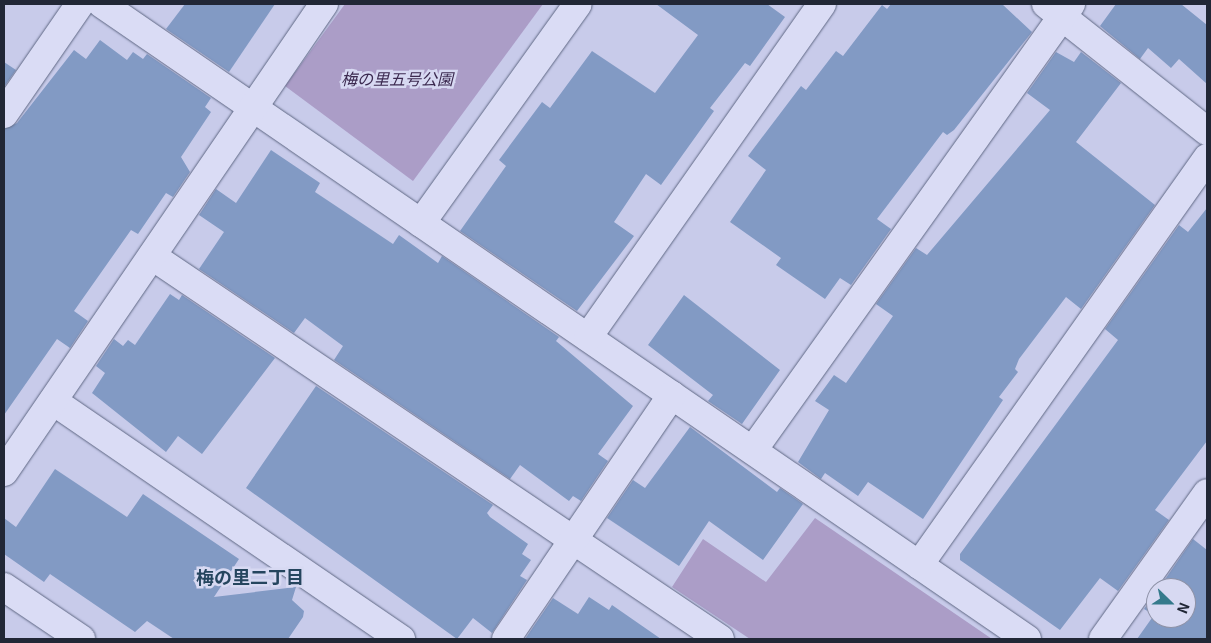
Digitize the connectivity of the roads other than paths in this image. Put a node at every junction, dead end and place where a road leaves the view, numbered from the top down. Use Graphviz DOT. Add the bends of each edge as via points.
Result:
graph roads {
  1 [pos="80,4"];
  2 [pos="102,4"];
  3 [pos="324,4"];
  4 [pos="578,4"];
  5 [pos="822,4"];
  6 [pos="1059,8"];
  7 [pos="254,108"];
  8 [pos="4,114"];
  9 [pos="1207,131"];
  10 [pos="1207,158"];
  11 [pos="421,223"];
  12 [pos="152,256"];
  13 [pos="588,337"];
  14 [pos="672,395"];
  15 [pos="53,401"];
  16 [pos="753,450"];
  17 [pos="4,472"];
  18 [pos="1207,493"];
  19 [pos="573,540"];
  20 [pos="919,565"];
  21 [pos="4,587"];
  22 [pos="81,639"];
  23 [pos="401,639"];
  24 [pos="506,639"];
  25 [pos="720,639"];
  26 [pos="1027,639"];
  27 [pos="1103,639"];
  1 -- 8 [label="street"];
  2 -- 7 [label="street"];
  3 -- 7 [label="street"];
  4 -- 11 [label="street"];
  5 -- 13 [label="street"];
  6 -- 9 [label="street"];
  6 -- 16 [label="street"];
  7 -- 11 [label="street"];
  7 -- 12 [label="street"];
  10 -- 20 [label="street"];
  11 -- 13 [label="street"];
  12 -- 15 [label="street"];
  12 -- 19 [label="street"];
  13 -- 14 [label="street"];
  14 -- 16 [label="street"];
  14 -- 19 [label="street"];
  15 -- 17 [label="street"];
  15 -- 23 [label="street"];
  16 -- 20 [label="street"];
  18 -- 27 [label="street"];
  19 -- 24 [label="street"];
  19 -- 25 [label="street"];
  20 -- 26 [label="street"];
  21 -- 22 [label="street"];
}
